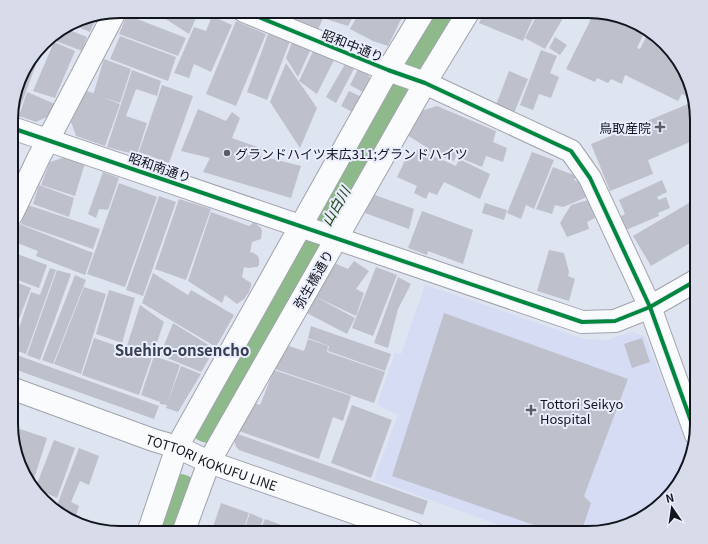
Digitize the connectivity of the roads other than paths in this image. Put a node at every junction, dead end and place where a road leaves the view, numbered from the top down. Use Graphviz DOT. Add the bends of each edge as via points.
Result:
graph roads {
  1 [pos="261,18"];
  2 [pos="420,18"];
  3 [pos="465,18"];
  4 [pos="112,19"];
  5 [pos="388,70"];
  6 [pos="425,83"];
  7 [pos="18,130"];
  8 [pos="48,140"];
  9 [pos="18,202"];
  10 [pos="301,226"];
  11 [pos="336,238"];
  12 [pos="690,284"];
  13 [pos="650,307"];
  14 [pos="18,391"];
  15 [pos="690,418"];
  16 [pos="178,447"];
  17 [pos="209,462"];
  18 [pos="150,526"];
  19 [pos="186,526"];
  20 [pos="393,526"];
  1 -- 5 [label="street, 昭和中通り"];
  2 -- 5 [label="street"];
  3 -- 6 [label="street, 弥生橋通り"];
  4 -- 8 [label="street"];
  5 -- 6 [label="street, 昭和中通り"];
  5 -- 10 [label="street"];
  6 -- 11 [label="street, 弥生橋通り"];
  6 -- 13 [label="street, 昭和中通り" via="571,151 590,178"];
  7 -- 8 [label="street, 昭和南通り"];
  8 -- 9 [label="street"];
  8 -- 10 [label="street, 昭和南通り"];
  10 -- 11 [label="street, 昭和南通り"];
  10 -- 16 [label="street"];
  11 -- 13 [label="street, 昭和南通り" via="582,322 615,321"];
  11 -- 17 [label="street, 弥生橋通り"];
  12 -- 13 [label="street, 昭和南通り"];
  13 -- 15 [label="street, 昭和中通り"];
  14 -- 16 [label="street, TOTTORI KOKUFU LINE"];
  16 -- 17 [label="street, TOTTORI KOKUFU LINE"];
  16 -- 18 [label="street"];
  17 -- 19 [label="street, 弥生橋通り"];
  17 -- 20 [label="street, TOTTORI KOKUFU LINE"];
}
